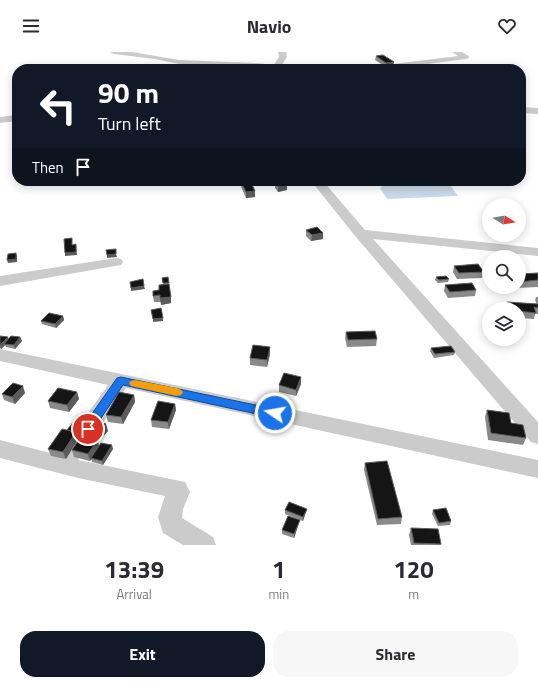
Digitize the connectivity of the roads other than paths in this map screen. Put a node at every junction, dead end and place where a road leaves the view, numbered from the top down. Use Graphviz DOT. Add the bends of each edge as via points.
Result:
graph roads {
  1 [pos="114,52"];
  2 [pos="282,52"];
  3 [pos="456,52"];
  4 [pos="206,64"];
  5 [pos="278,64"];
  6 [pos="410,64"];
  7 [pos="535,111"];
  8 [pos="12,119"];
  9 [pos="0,120"];
  10 [pos="538,122"];
  11 [pos="321,186"];
  12 [pos="360,234"];
  13 [pos="538,252"];
  14 [pos="116,262"];
  15 [pos="0,281"];
  16 [pos="0,355"];
  17 [pos="121,380"];
  18 [pos="538,436"];
  19 [pos="0,449"];
  20 [pos="63,465"];
  21 [pos="538,469"];
  22 [pos="204,545"];
  1 -- 4 [label="street"];
  2 -- 5 [label="street" via="283,57"];
  3 -- 6 [label="street" via="466,57"];
  7 -- 10 [label="street"];
  8 -- 9 [label="street"];
  11 -- 12 [label="street"];
  12 -- 13 [label="street"];
  12 -- 18 [label="street"];
  14 -- 15 [label="street"];
  16 -- 17 [label="street"];
  17 -- 20 [label="street"];
  17 -- 21 [label="street"];
  19 -- 20 [label="street"];
  20 -- 22 [label="street" via="177,489 179,492 169,521"];
}
